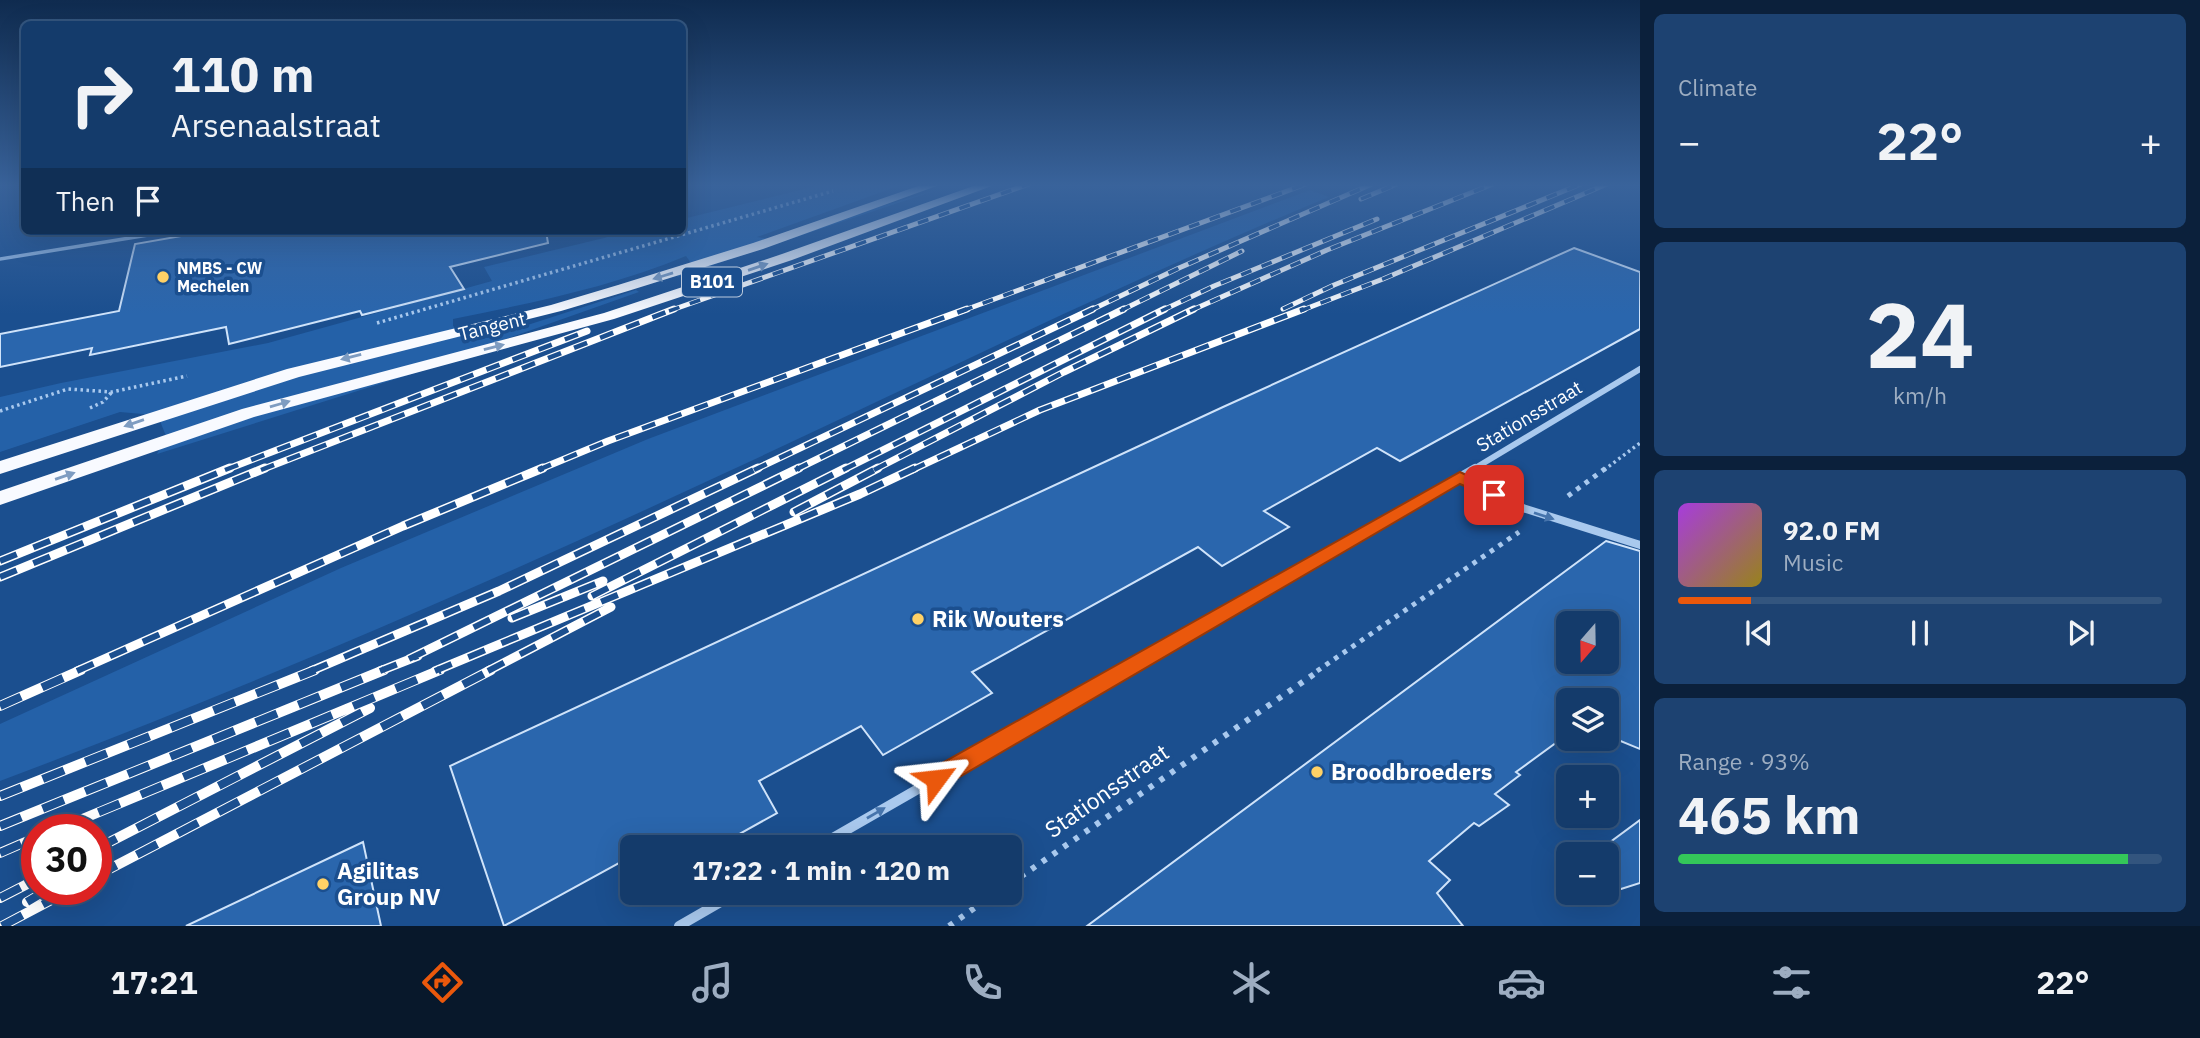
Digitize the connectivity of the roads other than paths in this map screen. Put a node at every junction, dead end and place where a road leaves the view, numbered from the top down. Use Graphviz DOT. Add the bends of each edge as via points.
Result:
graph roads {
  1 [pos="812,227"];
  2 [pos="870,227"];
  3 [pos="148,235"];
  4 [pos="0,259"];
  5 [pos="1640,369"];
  6 [pos="0,468"];
  7 [pos="1460,477"];
  8 [pos="0,498"];
  9 [pos="1640,545"];
  10 [pos="838,835"];
  11 [pos="715,905"];
  12 [pos="679,926"];
  1 -- 6 [label="highway, Tangent / B101, one-way" via="531,314 305,369"];
  8 -- 2 [label="highway, Tangent / B101, one-way" via="248,413 609,316"];
  3 -- 4 [label="lane"];
  5 -- 7 [label="street, Stationsstraat"];
  7 -- 9 [label="street, one-way" via="1543,516"];
  10 -- 7 [label="street, Stationsstraat, one-way"];
  11 -- 12 [label="street"];
}
